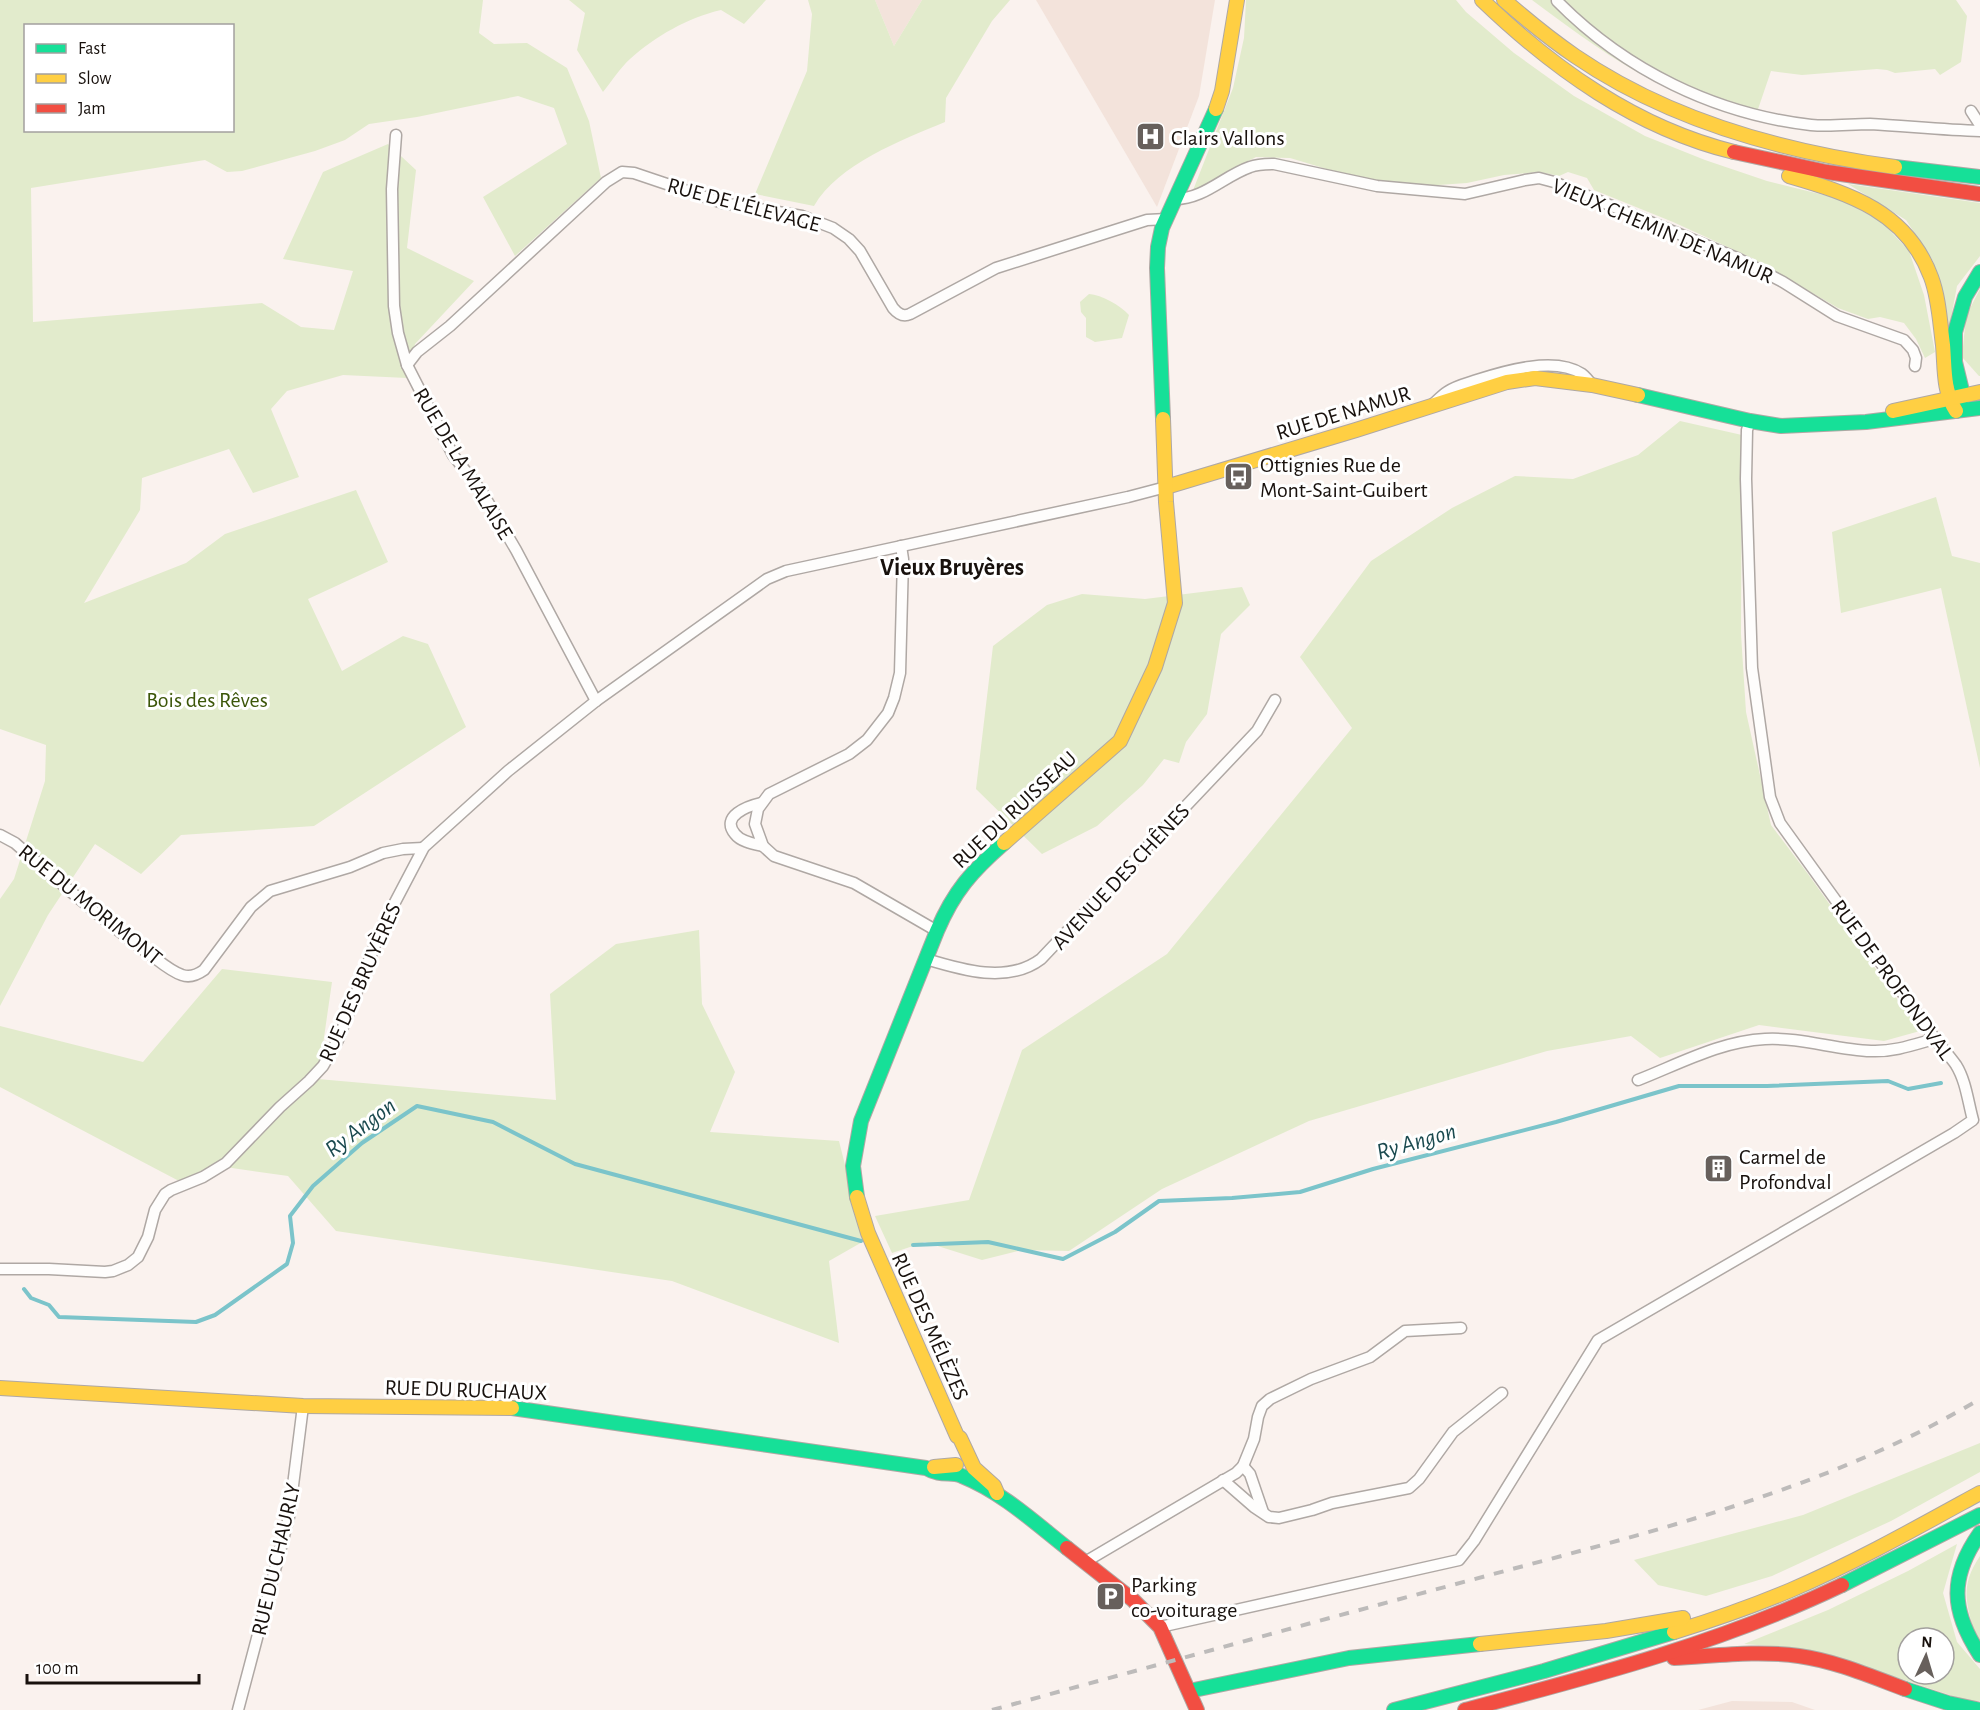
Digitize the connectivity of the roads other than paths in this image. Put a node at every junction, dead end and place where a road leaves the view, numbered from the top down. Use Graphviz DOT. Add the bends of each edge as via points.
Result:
graph roads {
  1 [pos="1237,0"];
  2 [pos="1482,0"];
  3 [pos="1557,1"];
  4 [pos="1507,3"];
  5 [pos="1971,111"];
  6 [pos="1980,125"];
  7 [pos="1980,131"];
  8 [pos="396,135"];
  9 [pos="1730,152"];
  10 [pos="1980,177"];
  11 [pos="1980,194"];
  12 [pos="1175,200"];
  13 [pos="1167,219"];
  14 [pos="1980,272"];
  15 [pos="407,365"];
  16 [pos="1915,366"];
  17 [pos="1980,392"];
  18 [pos="1963,394"];
  19 [pos="1948,398"];
  20 [pos="1980,408"];
  21 [pos="1956,411"];
  22 [pos="1750,421"];
  23 [pos="1848,422"];
  24 [pos="1166,487"];
  25 [pos="902,546"];
  26 [pos="1275,700"];
  27 [pos="596,701"];
  28 [pos="761,803"];
  29 [pos="0,835"];
  30 [pos="763,846"];
  31 [pos="423,848"];
  32 [pos="937,931"];
  33 [pos="926,959"];
  34 [pos="1934,1039"];
  35 [pos="1638,1080"];
  36 [pos="868,1233"];
  37 [pos="0,1269"];
  38 [pos="1461,1328"];
  39 [pos="0,1388"];
  40 [pos="1502,1393"];
  41 [pos="303,1406"];
  42 [pos="1243,1466"];
  43 [pos="964,1468"];
  44 [pos="1223,1480"];
  45 [pos="1980,1493"];
  46 [pos="1263,1512"];
  47 [pos="1980,1515"];
  48 [pos="1980,1533"];
  49 [pos="1085,1562"];
  50 [pos="1724,1615"];
  51 [pos="1160,1628"];
  52 [pos="1980,1655"];
  53 [pos="1654,1659"];
  54 [pos="1189,1691"];
  55 [pos="238,1710"];
  56 [pos="1197,1710"];
  57 [pos="1394,1710"];
  58 [pos="1465,1710"];
  59 [pos="1980,1710"];
  1 -- 12 [label="main road, RUE DU RUISSEAU" via="1222,91"];
  2 -- 9 [label="main road" via="1515,32 1599,94 1639,117"];
  3 -- 7 [label="street" via="1600,40 1639,67 1725,105 1812,125 1869,124"];
  4 -- 10 [label="main road" via="1555,43 1612,81 1687,116 1728,131 1832,157"];
  5 -- 6 [label="street"];
  8 -- 15 [label="street, RUE DE LA MALAISE" via="392,189 394,306"];
  9 -- 11 [label="main road" via="1829,173"];
  9 -- 19 [label="main road" via="1752,165 1861,200 1909,236 1932,278"];
  12 -- 13 [label="main road, RUE DU RUISSEAU"];
  12 -- 16 [label="street, VIEUX CHEMIN DE NAMUR" via="1201,194 1260,164 1377,186 1465,194 1539,178 1728,254 1837,316 1904,340 1913,350"];
  13 -- 15 [label="street, RUE DE L'ÉLEVAGE" via="1147,220 996,268 904,315 893,308 855,244 833,228 802,216 723,203 622,172 606,182"];
  13 -- 24 [label="main road, RUE DU RUISSEAU" via="1158,246 1157,268"];
  14 -- 18 [label="main road" via="1965,297 1955,332 1955,362"];
  15 -- 27 [label="street, RUE DE LA MALAISE" via="453,455 482,492 516,550"];
  17 -- 18 [label="main road, RUE DE NAMUR"];
  18 -- 19 [label="main road, RUE DE NAMUR"];
  18 -- 21 [label="main road"];
  19 -- 21 [label="main road"];
  19 -- 23 [label="main road, RUE DE NAMUR"];
  20 -- 21 [label="main road, RUE DE NAMUR"];
  21 -- 23 [label="main road, RUE DE NAMUR"];
  22 -- 23 [label="main road, RUE DE NAMUR" via="1781,426"];
  22 -- 24 [label="main road, RUE DE NAMUR" via="1592,385 1535,378 1507,382"];
  22 -- 34 [label="street, RUE DE PROFONDVAL" via="1746,478 1750,638 1770,798 1780,823"];
  24 -- 25 [label="street"];
  24 -- 32 [label="main road, RUE DU RUISSEAU" via="1175,603 1155,667 1120,741 975,869 948,906"];
  25 -- 27 [label="street" via="772,576"];
  25 -- 28 [label="street" via="901,663 888,712 860,747 776,790"];
  26 -- 33 [label="street, AVENUE DES CHÊNES" via="1257,731 1032,966 1003,974"];
  27 -- 31 [label="street" via="508,771"];
  28 -- 30 [label="street" via="755,824"];
  28 -- 30 [label="street" via="740,810 732,824 739,837"];
  29 -- 31 [label="street, RUE DU MORIMONT" via="15,843 106,922 161,963 186,976 204,970 251,907 270,891 383,853"];
  30 -- 32 [label="street" via="781,860 854,883"];
  31 -- 37 [label="street, RUE DES BRUYÈRES" via="382,927 338,1040 323,1066 226,1163 162,1198 134,1261 105,1272"];
  32 -- 33 [label="main road, RUE DU RUISSEAU"];
  33 -- 36 [label="main road, RUE DU RUISSEAU" via="857,1132 854,1181"];
  34 -- 35 [label="street" via="1895,1050 1870,1052 1768,1038 1748,1040"];
  34 -- 51 [label="street, RUE DE PROFONDVAL" via="1962,1076 1973,1119 1598,1340 1459,1560"];
  36 -- 43 [label="main road, RUE DES MÉLÈZES" via="960,1438"];
  38 -- 42 [label="street" via="1405,1331 1370,1357 1270,1399 1262,1406"];
  39 -- 41 [label="main road, RUE DU RUCHAUX"];
  40 -- 46 [label="street" via="1453,1432 1409,1488 1279,1518"];
  41 -- 43 [label="main road, RUE DU RUCHAUX" via="516,1408 926,1468"];
  41 -- 55 [label="street, RUE DU CHAURLY" via="290,1517"];
  42 -- 44 [label="street"];
  42 -- 46 [label="street" via="1250,1474"];
  43 -- 49 [label="main road, RUE DES MÉLÈZES" via="994,1486 997,1493"];
  44 -- 46 [label="street"];
  44 -- 49 [label="street"];
  45 -- 50 [label="main road" via="1858,1557"];
  47 -- 53 [label="main road" via="1792,1609"];
  48 -- 52 [label="main road" via="1965,1553 1956,1597 1960,1620"];
  49 -- 51 [label="main road, RUE DES MÉLÈZES" via="1133,1600"];
  50 -- 54 [label="main road" via="1693,1615 1605,1630 1371,1655"];
  50 -- 57 [label="main road" via="1594,1657"];
  51 -- 54 [label="main road, RUE DES MÉLÈZES"];
  53 -- 58 [label="main road"];
  53 -- 59 [label="main road" via="1745,1653 1815,1659 1946,1703"];
  54 -- 56 [label="main road, RUE DES MÉLÈZES"];
}
